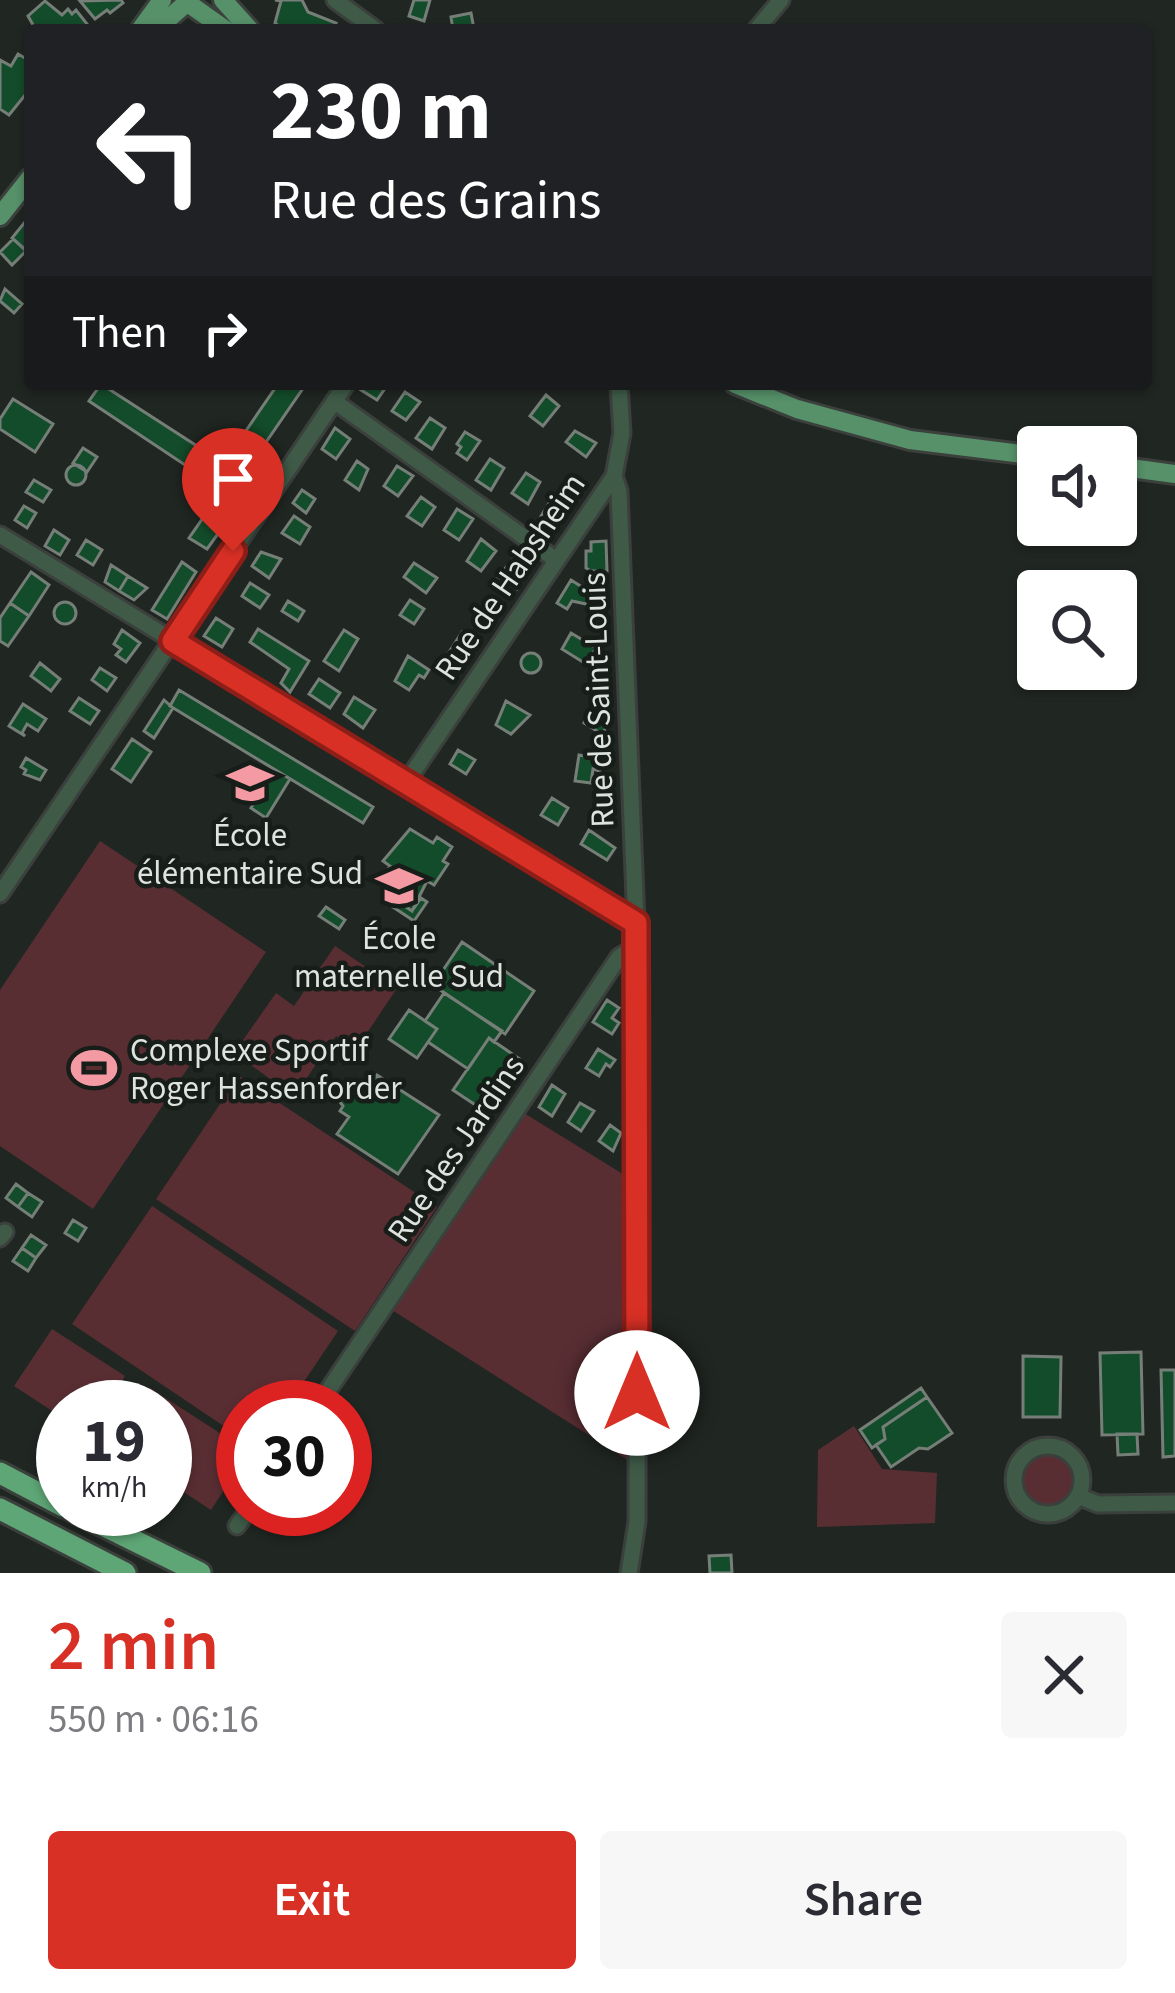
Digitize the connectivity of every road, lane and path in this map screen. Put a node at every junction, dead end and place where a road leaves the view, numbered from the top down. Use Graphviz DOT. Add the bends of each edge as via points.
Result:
graph roads {
  1 [pos="224,0"];
  2 [pos="335,0"];
  3 [pos="781,0"];
  4 [pos="190,3"];
  5 [pos="164,24"];
  6 [pos="218,24"];
  7 [pos="245,24"];
  8 [pos="368,24"];
  9 [pos="761,24"];
  10 [pos="24,186"];
  11 [pos="0,216"];
  12 [pos="342,390"];
  13 [pos="620,390"];
  14 [pos="750,390"];
  15 [pos="334,401"];
  16 [pos="1017,453"];
  17 [pos="1137,468"];
  18 [pos="1175,473"];
  19 [pos="614,476"];
  20 [pos="0,535"];
  21 [pos="556,560"];
  22 [pos="173,641"];
  23 [pos="405,784"];
  24 [pos="0,894"];
  25 [pos="636,923"];
  26 [pos="634,948"];
  27 [pos="335,1380"];
  28 [pos="0,1473"];
  29 [pos="36,1492"];
  30 [pos="1078,1496"];
  31 [pos="1175,1503"];
  32 [pos="0,1509"];
  33 [pos="125,1536"];
  34 [pos="125,1573"];
  35 [pos="200,1573"];
  36 [pos="629,1573"];
  1 -- 7 [label="main road"];
  2 -- 8 [label="street"];
  3 -- 9 [label="street"];
  4 -- 5 [label="main road"];
  4 -- 6 [label="main road"];
  10 -- 11 [label="main road"];
  12 -- 15 [label="street"];
  13 -- 19 [label="street, Rue de Habsheim"];
  14 -- 16 [label="main road" via="910,440"];
  15 -- 21 [label="street"];
  15 -- 22 [label="street"];
  17 -- 18 [label="main road"];
  19 -- 21 [label="street, Rue de Habsheim"];
  19 -- 25 [label="street, Rue de Saint-Louis"];
  20 -- 22 [label="street"];
  21 -- 23 [label="street, Rue de Habsheim"];
  22 -- 23 [label="street"];
  22 -- 24 [label="street"];
  23 -- 25 [label="street"];
  25 -- 26 [label="street"];
  26 -- 27 [label="street, Rue des Jardins" via="620,957"];
  26 -- 36 [label="street" via="637,1522"];
  28 -- 29 [label="highway"];
  30 -- 30 [label="street" via="1081,1471 1066,1450 1042,1445 1021,1458 1013,1484 1023,1504 1059,1512"];
  30 -- 31 [label="street" via="1098,1504"];
  32 -- 34 [label="highway"];
  33 -- 35 [label="highway"];
}
